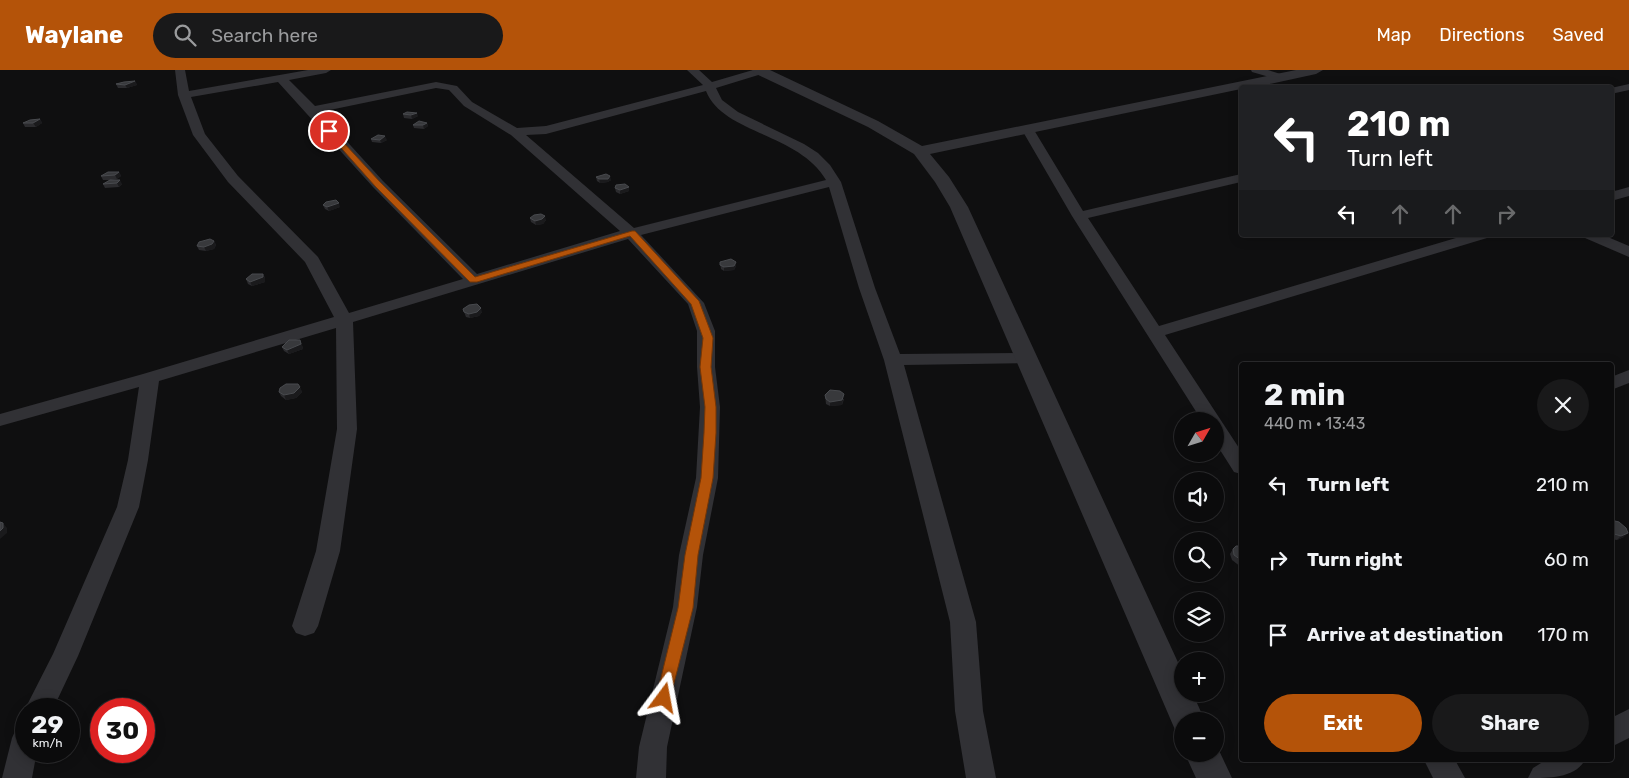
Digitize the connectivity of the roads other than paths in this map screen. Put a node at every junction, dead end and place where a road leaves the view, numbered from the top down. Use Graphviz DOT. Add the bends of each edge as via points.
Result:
graph roads {
  1 [pos="180,70"];
  2 [pos="326,70"];
  3 [pos="692,70"];
  4 [pos="760,70"];
  5 [pos="1256,70"];
  6 [pos="1316,70"];
  7 [pos="1280,77"];
  8 [pos="282,78"];
  9 [pos="1242,85"];
  10 [pos="710,86"];
  11 [pos="1239,86"];
  12 [pos="1629,87"];
  13 [pos="1614,90"];
  14 [pos="184,95"];
  15 [pos="312,110"];
  16 [pos="1028,130"];
  17 [pos="515,132"];
  18 [pos="920,152"];
  19 [pos="1239,178"];
  20 [pos="834,182"];
  21 [pos="1629,191"];
  22 [pos="1614,196"];
  23 [pos="1079,216"];
  24 [pos="632,233"];
  25 [pos="1475,237"];
  26 [pos="1595,237"];
  27 [pos="1629,252"];
  28 [pos="473,280"];
  29 [pos="344,319"];
  30 [pos="1156,332"];
  31 [pos="1026,358"];
  32 [pos="893,360"];
  33 [pos="1629,376"];
  34 [pos="150,378"];
  35 [pos="1614,383"];
  36 [pos="1206,412"];
  37 [pos="0,420"];
  38 [pos="1224,440"];
  39 [pos="1239,464"];
  40 [pos="305,626"];
  41 [pos="44,698"];
  42 [pos="1184,712"];
  43 [pos="1629,722"];
  44 [pos="1614,732"];
  45 [pos="1207,762"];
  46 [pos="1439,762"];
  47 [pos="1568,762"];
  48 [pos="20,763"];
  49 [pos="17,778"];
  50 [pos="651,778"];
  51 [pos="981,778"];
  52 [pos="1214,778"];
  53 [pos="1450,778"];
  54 [pos="1543,778"];
  1 -- 14 [label="street"];
  2 -- 8 [label="street"];
  3 -- 10 [label="street"];
  4 -- 10 [label="street"];
  4 -- 18 [label="street" via="873,124"];
  5 -- 7 [label="street"];
  6 -- 7 [label="street"];
  7 -- 9 [label="street"];
  8 -- 14 [label="street"];
  8 -- 15 [label="street"];
  10 -- 17 [label="street" via="555,128"];
  10 -- 20 [label="street" via="714,99 720,105 818,159 830,171"];
  11 -- 16 [label="street"];
  12 -- 13 [label="street"];
  14 -- 29 [label="street" via="199,135 233,179 312,260"];
  15 -- 17 [label="street" via="442,85 453,88 468,104"];
  15 -- 28 [label="street" via="378,184"];
  16 -- 18 [label="street"];
  16 -- 23 [label="street"];
  17 -- 24 [label="street"];
  18 -- 31 [label="street" via="959,207"];
  19 -- 23 [label="street"];
  20 -- 24 [label="street"];
  20 -- 32 [label="street"];
  21 -- 22 [label="street"];
  23 -- 30 [label="street"];
  24 -- 28 [label="street"];
  24 -- 50 [label="street" via="696,303 708,338 706,367 710,416 707,478 691,555 686,608 653,746"];
  25 -- 30 [label="street"];
  26 -- 27 [label="street"];
  28 -- 29 [label="street"];
  29 -- 34 [label="street"];
  29 -- 40 [label="street" via="347,429 328,551"];
  30 -- 36 [label="street"];
  31 -- 32 [label="street"];
  31 -- 42 [label="street"];
  32 -- 51 [label="street" via="963,622 969,711"];
  33 -- 35 [label="street"];
  34 -- 37 [label="street"];
  34 -- 41 [label="street" via="128,507"];
  38 -- 39 [label="street"];
  43 -- 44 [label="street"];
  45 -- 52 [label="street"];
  46 -- 53 [label="street"];
  47 -- 54 [label="street"];
  48 -- 49 [label="street"];
}
